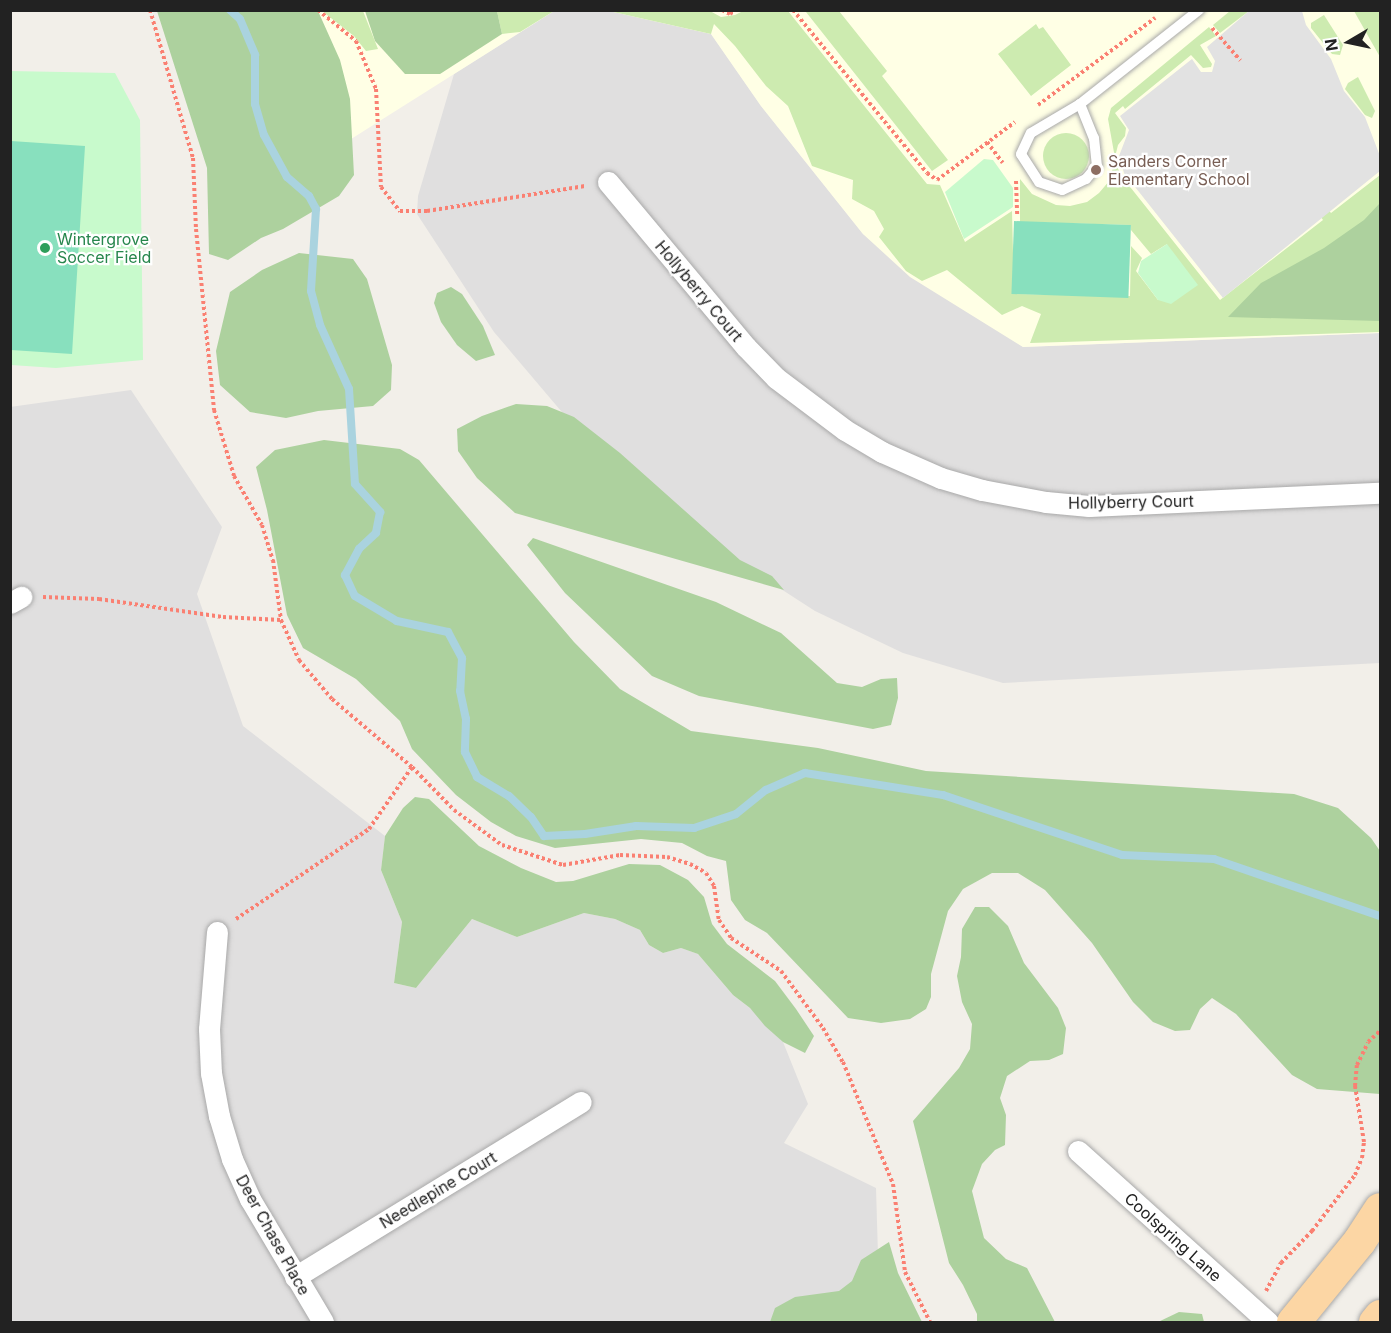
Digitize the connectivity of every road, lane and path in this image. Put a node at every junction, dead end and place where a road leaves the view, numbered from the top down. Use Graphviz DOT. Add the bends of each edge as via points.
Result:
graph roads {
  1 [pos="150,10"];
  2 [pos="318,10"];
  3 [pos="722,10"];
  4 [pos="735,10"];
  5 [pos="793,10"];
  6 [pos="1200,10"];
  7 [pos="1156,17"];
  8 [pos="1212,28"];
  9 [pos="1240,60"];
  10 [pos="1080,104"];
  11 [pos="1034,108"];
  12 [pos="1025,115"];
  13 [pos="987,142"];
  14 [pos="1009,170"];
  15 [pos="1016,179"];
  16 [pos="608,182"];
  17 [pos="1017,217"];
  18 [pos="1380,493"];
  19 [pos="16,600"];
  20 [pos="281,620"];
  21 [pos="412,767"];
  22 [pos="217,932"];
  23 [pos="1380,1031"];
  24 [pos="582,1102"];
  25 [pos="1078,1151"];
  26 [pos="1380,1209"];
  27 [pos="295,1277"];
  28 [pos="1380,1316"];
  29 [pos="1262,1317"];
  30 [pos="323,1323"];
  31 [pos="930,1323"];
  32 [pos="1293,1323"];
  33 [pos="1375,1323"];
  1 -- 20 [label="path" via="193,158 198,262 214,410 234,476 261,525 273,560"];
  2 -- 16 [label="path" via="356,41 376,89 381,187 400,211 427,211"];
  3 -- 4 [label="path" via="730,14"];
  5 -- 13 [label="path" via="927,173 937,180"];
  6 -- 10 [label="lane"];
  7 -- 11 [label="path"];
  8 -- 9 [label="path"];
  10 -- 10 [label="lane" via="1031,133 1021,154 1039,182 1062,190 1086,179 1097,166 1094,138"];
  12 -- 13 [label="path"];
  13 -- 14 [label="path"];
  15 -- 17 [label="path"];
  16 -- 18 [label="street, Hollyberry Court" via="776,378 844,430 941,478 982,490 1089,506"];
  19 -- 20 [label="path" via="99,599"];
  20 -- 21 [label="path" via="299,660 333,699"];
  21 -- 22 [label="path" via="369,830"];
  21 -- 31 [label="path" via="454,810 502,845 562,865 620,855 667,857 706,873 714,886 719,920 730,938 781,971 843,1062 893,1184 904,1272"];
  22 -- 27 [label="street, Deer Chase Place" via="209,1029 211,1073 219,1116 249,1199"];
  23 -- 29 [label="path" via="1368,1042 1357,1065 1355,1086 1364,1142 1355,1175 1274,1272"];
  24 -- 27 [label="street, Needlepine Court"];
  25 -- 29 [label="street, Coolspring Lane"];
  26 -- 32 [label="main road"];
  27 -- 30 [label="street, Deer Chase Place"];
  28 -- 33 [label="main road"];
}
